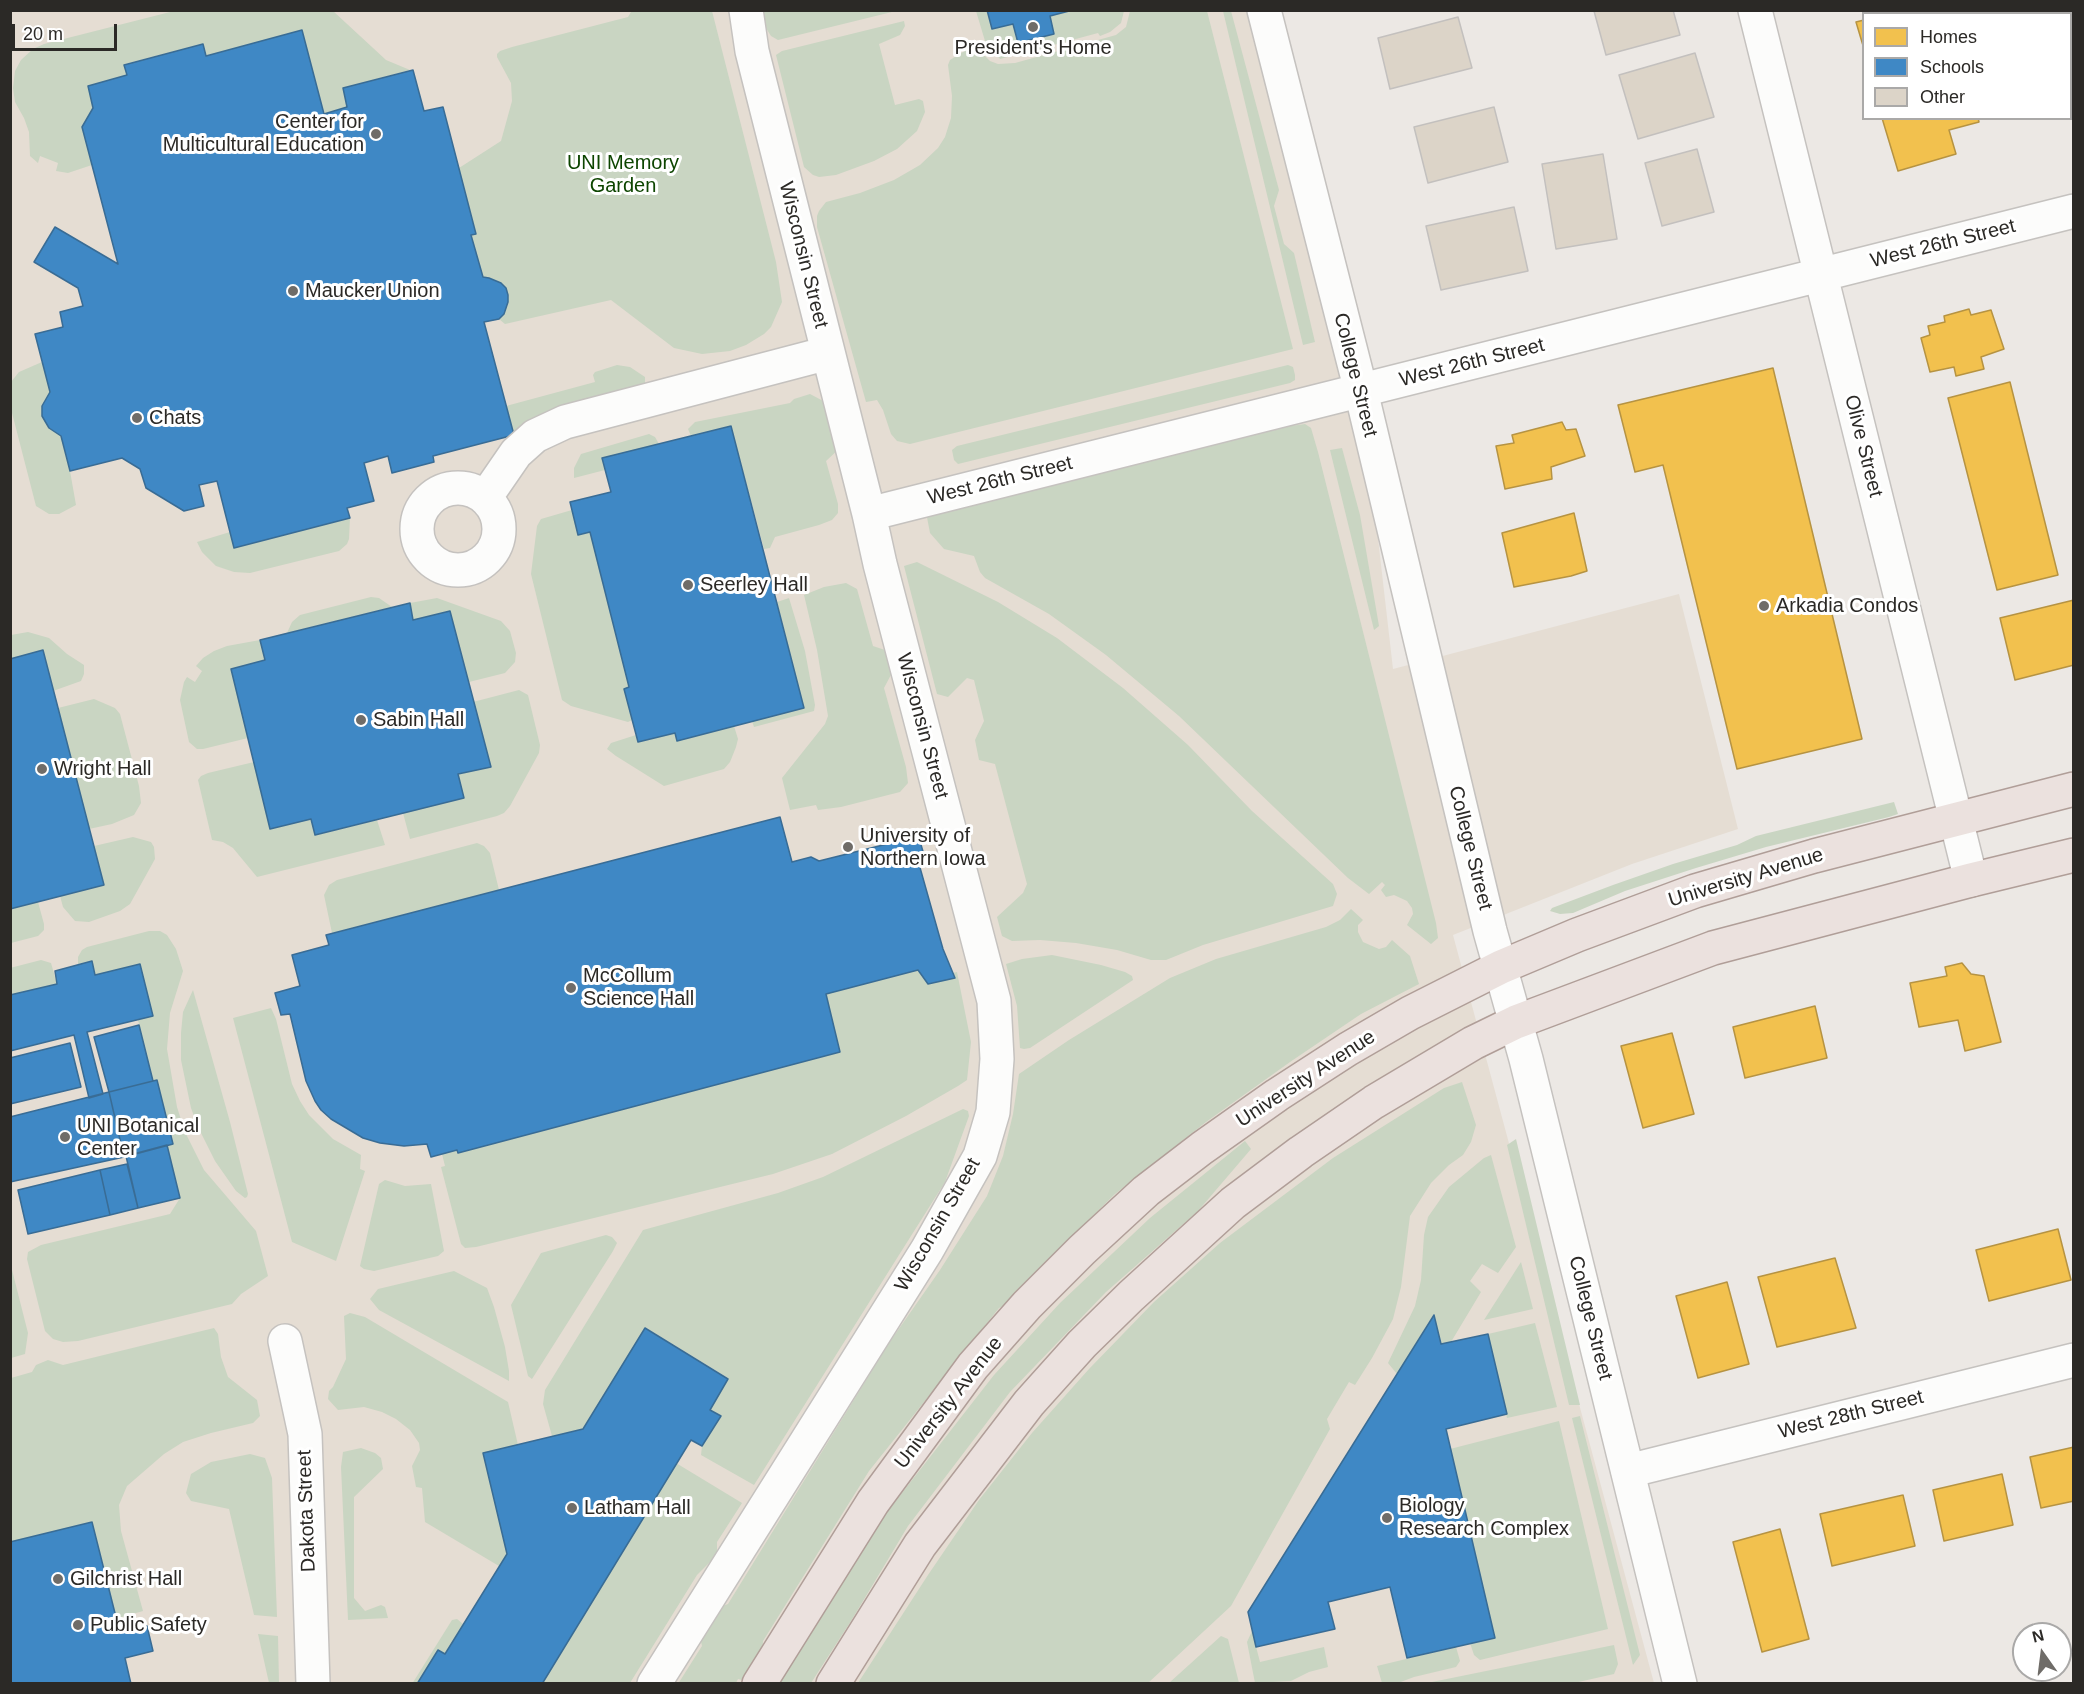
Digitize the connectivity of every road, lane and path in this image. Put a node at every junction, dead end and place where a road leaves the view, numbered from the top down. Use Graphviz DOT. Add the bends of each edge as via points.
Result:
graph roads {
  1 [pos="746,10"];
  2 [pos="1264,10"];
  3 [pos="1755,10"];
  4 [pos="2073,211"];
  5 [pos="1821,275"];
  6 [pos="828,353"];
  7 [pos="1361,391"];
  8 [pos="485,498"];
  9 [pos="869,514"];
  10 [pos="2073,789"];
  11 [pos="1956,820"];
  12 [pos="2073,855"];
  13 [pos="1971,880"];
  14 [pos="1501,967"];
  15 [pos="1516,1022"];
  16 [pos="285,1341"];
  17 [pos="2073,1359"];
  18 [pos="1628,1471"];
  19 [pos="313,1683"];
  20 [pos="654,1683"];
  21 [pos="759,1683"];
  22 [pos="833,1683"];
  23 [pos="1680,1683"];
  1 -- 6 [label="street, Wisconsin Street" via="752,51"];
  2 -- 7 [label="street, College Street"];
  3 -- 5 [label="street, Olive Street"];
  4 -- 5 [label="street, West 26th Street"];
  5 -- 7 [label="street, West 26th Street"];
  5 -- 11 [label="street, Olive Street"];
  6 -- 8 [label="street" via="565,422 535,436 516,453"];
  6 -- 9 [label="street, Wisconsin Street"];
  7 -- 9 [label="street, West 26th Street"];
  7 -- 14 [label="street, College Street"];
  9 -- 20 [label="street, Wisconsin Street" via="994,1001 997,1059 993,1112 980,1156 927,1250"];
  10 -- 11 [label="main road, University Avenue"];
  11 -- 13 [label="street, Olive Street"];
  11 -- 14 [label="main road, University Avenue" via="1695,891 1559,941"];
  12 -- 13 [label="main road"];
  13 -- 15 [label="main road" via="1713,948"];
  14 -- 15 [label="street, College Street"];
  14 -- 21 [label="main road, University Avenue" via="1410,1013 1277,1095 1156,1184 1082,1250 973,1366 932,1420 873,1502"];
  15 -- 18 [label="street, College Street"];
  15 -- 22 [label="main road" via="1374,1102 1301,1152 1233,1203 1131,1296 1029,1403 982,1462 920,1545"];
  16 -- 19 [label="street, Dakota Street" via="305,1434"];
  17 -- 18 [label="street, West 28th Street"];
  18 -- 23 [label="street, College Street"];
}
